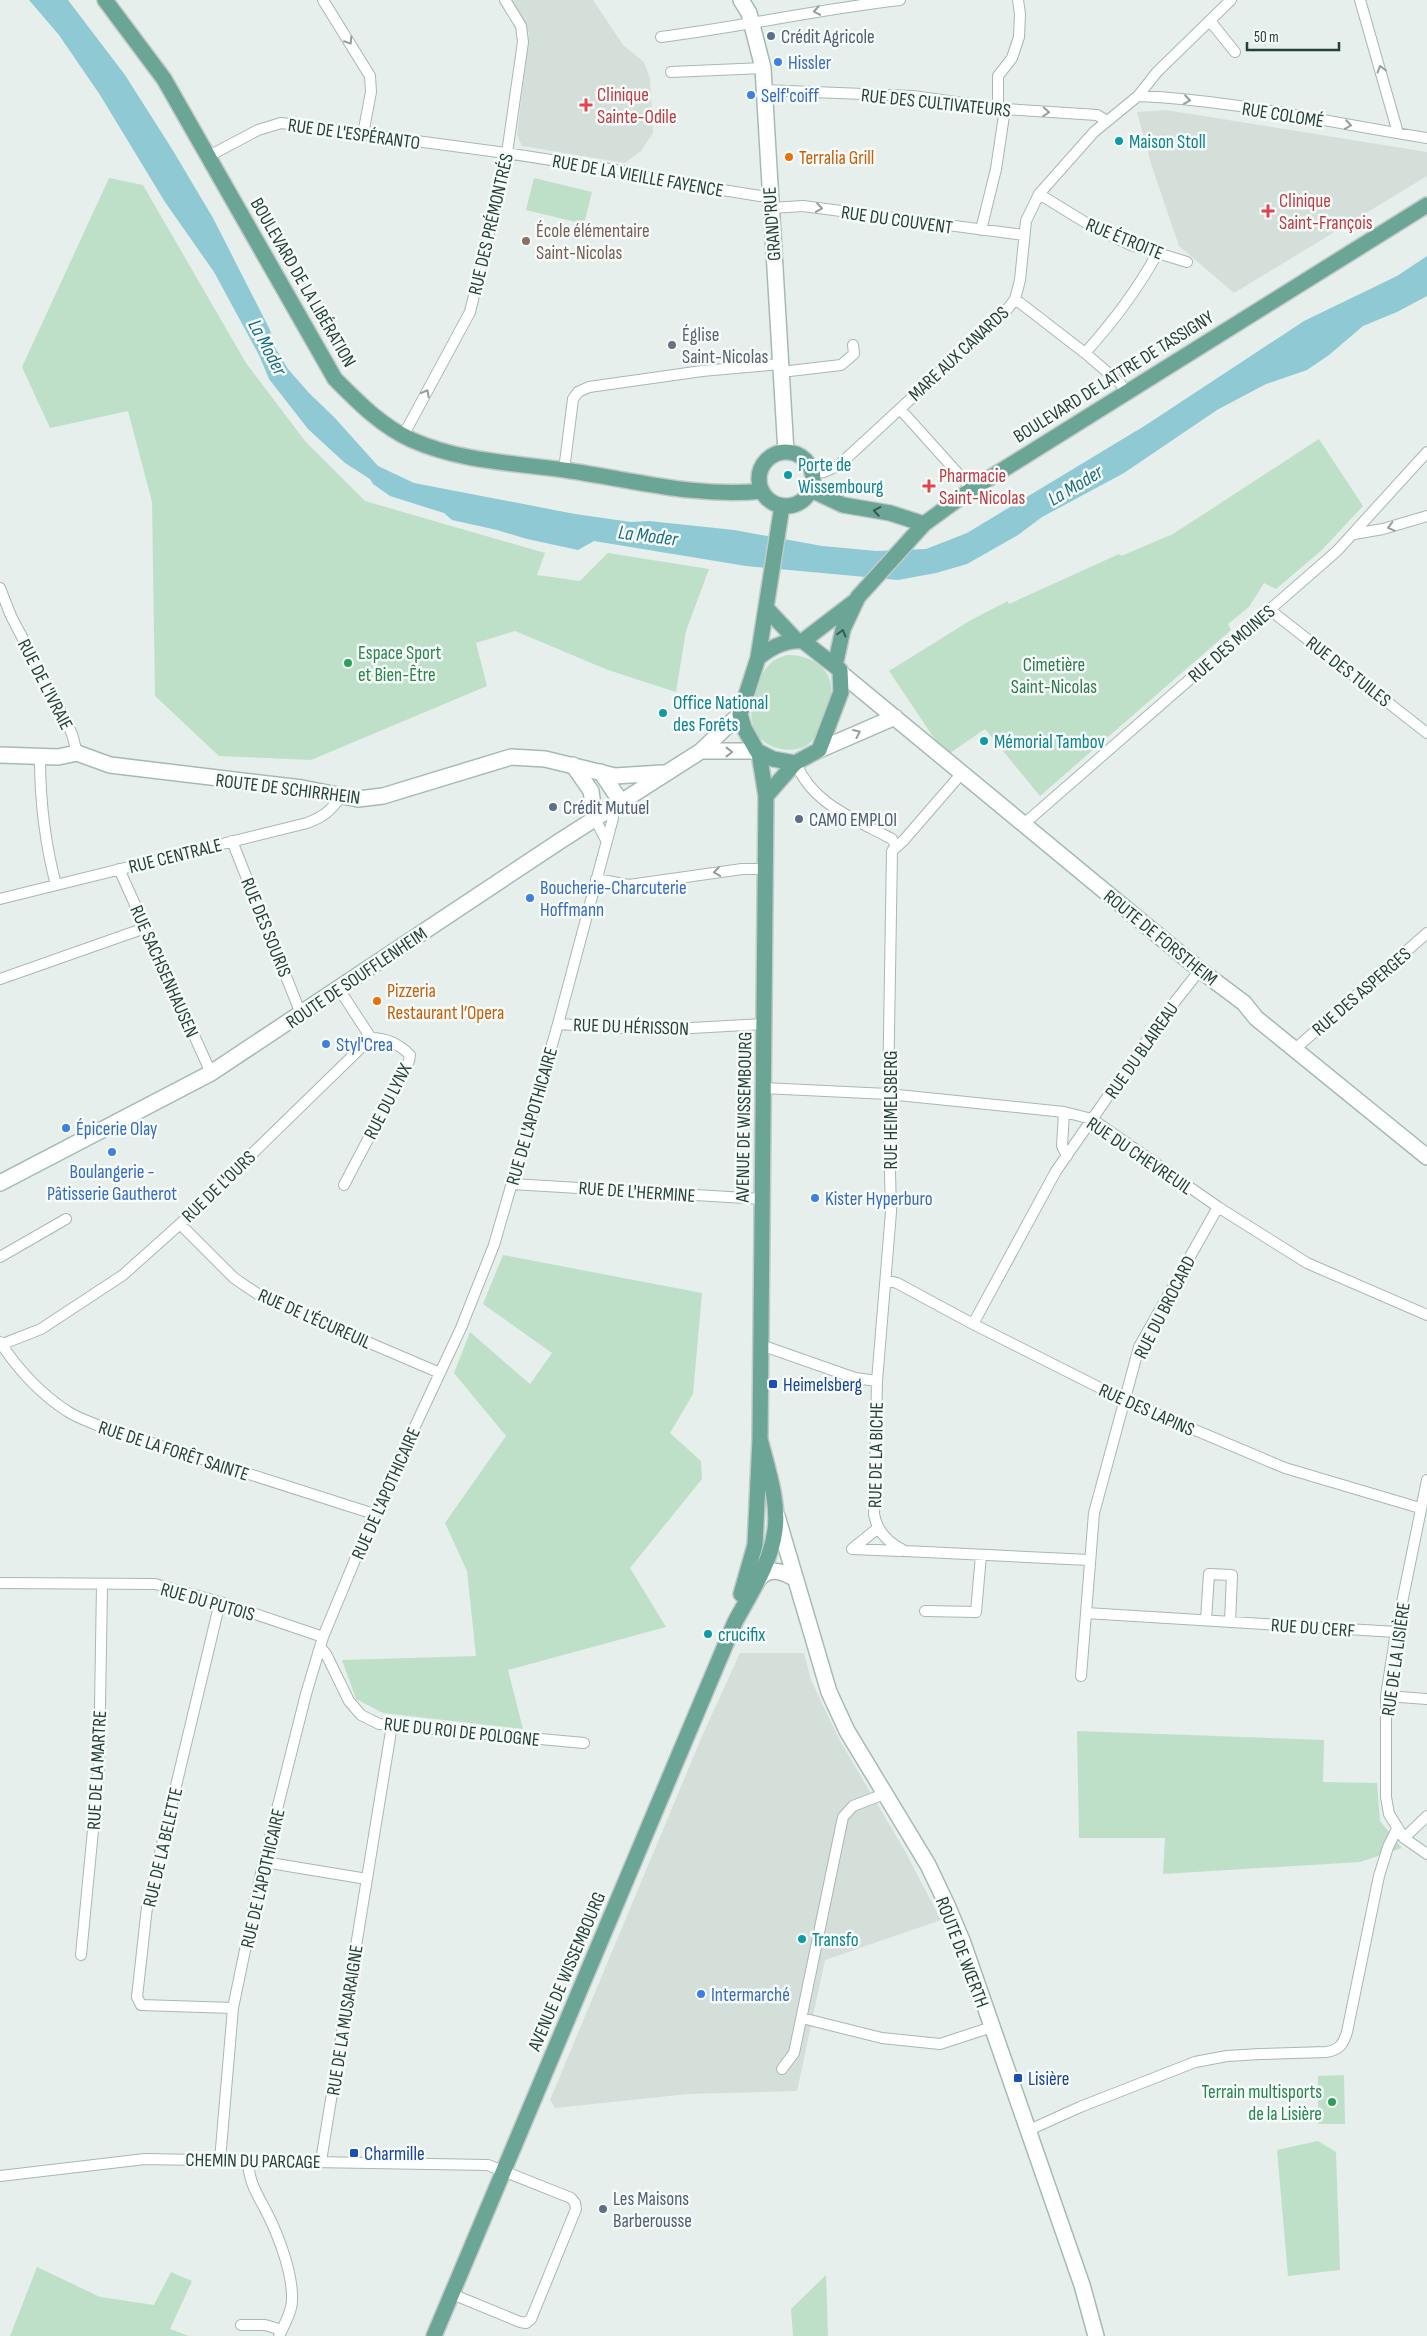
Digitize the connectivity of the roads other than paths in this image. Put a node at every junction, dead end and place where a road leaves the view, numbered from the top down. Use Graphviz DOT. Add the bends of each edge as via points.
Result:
graph roads {
  1 [pos="105,0"];
  2 [pos="323,0"];
  3 [pos="505,0"];
  4 [pos="741,0"];
  5 [pos="900,0"];
  6 [pos="1018,0"];
  7 [pos="1231,0"];
  8 [pos="1360,0"];
  9 [pos="1210,21"];
  10 [pos="752,24"];
  11 [pos="661,37"];
  12 [pos="1235,52"];
  13 [pos="763,68"];
  14 [pos="671,72"];
  15 [pos="764,90"];
  16 [pos="1138,96"];
  17 [pos="1001,109"];
  18 [pos="1107,120"];
  19 [pos="1398,133"];
  20 [pos="363,134"];
  21 [pos="1427,138"];
  22 [pos="506,153"];
  23 [pos="209,156"];
  24 [pos="1039,194"];
  25 [pos="770,202"];
  26 [pos="1427,204"];
  27 [pos="982,230"];
  28 [pos="1024,235"];
  29 [pos="1158,252"];
  30 [pos="1187,262"];
  31 [pos="1015,299"];
  32 [pos="853,345"];
  33 [pos="1085,354"];
  34 [pos="780,368"];
  35 [pos="1126,392"];
  36 [pos="900,409"];
  37 [pos="403,436"];
  38 [pos="786,452"];
  39 [pos="1427,452"];
  40 [pos="564,470"];
  41 [pos="813,473"];
  42 [pos="972,489"];
  43 [pos="762,490"];
  44 [pos="811,490"];
  45 [pos="782,506"];
  46 [pos="1427,516"];
  47 [pos="924,524"];
  48 [pos="1354,534"];
  49 [pos="0,588"];
  50 [pos="856,599"];
  51 [pos="766,608"];
  52 [pos="1270,610"];
  53 [pos="799,640"];
  54 [pos="758,658"];
  55 [pos="838,670"];
  56 [pos="740,714"];
  57 [pos="895,717"];
  58 [pos="1427,733"];
  59 [pos="819,750"];
  60 [pos="701,751"];
  61 [pos="758,752"];
  62 [pos="77,753"];
  63 [pos="0,755"];
  64 [pos="40,758"];
  65 [pos="795,763"];
  66 [pos="573,765"];
  67 [pos="601,772"];
  68 [pos="666,772"];
  69 [pos="962,773"];
  70 [pos="766,796"];
  71 [pos="340,797"];
  72 [pos="616,806"];
  73 [pos="595,819"];
  74 [pos="1024,823"];
  75 [pos="606,840"];
  76 [pos="232,841"];
  77 [pos="896,846"];
  78 [pos="119,869"];
  79 [pos="765,869"];
  80 [pos="596,879"];
  81 [pos="56,885"];
  82 [pos="0,899"];
  83 [pos="145,928"];
  84 [pos="1427,933"];
  85 [pos="1200,970"];
  86 [pos="0,979"];
  87 [pos="339,989"];
  88 [pos="302,1014"];
  89 [pos="558,1024"];
  90 [pos="764,1024"];
  91 [pos="371,1038"];
  92 [pos="1295,1048"];
  93 [pos="211,1073"];
  94 [pos="763,1088"];
  95 [pos="888,1094"];
  96 [pos="1064,1112"];
  97 [pos="1092,1119"];
  98 [pos="1067,1156"];
  99 [pos="1427,1157"];
  100 [pos="0,1183"];
  101 [pos="512,1184"];
  102 [pos="344,1185"];
  103 [pos="762,1199"];
  104 [pos="1218,1208"];
  105 [pos="66,1219"];
  106 [pos="180,1224"];
  107 [pos="0,1257"];
  108 [pos="886,1280"];
  109 [pos="1427,1315"];
  110 [pos="973,1324"];
  111 [pos="0,1344"];
  112 [pos="761,1345"];
  113 [pos="440,1373"];
  114 [pos="877,1381"];
  115 [pos="1124,1400"];
  116 [pos="760,1439"];
  117 [pos="1427,1480"];
  118 [pos="757,1488"];
  119 [pos="1420,1508"];
  120 [pos="776,1512"];
  121 [pos="374,1514"];
  122 [pos="878,1528"];
  123 [pos="767,1549"];
  124 [pos="905,1551"];
  125 [pos="981,1555"];
  126 [pos="790,1560"];
  127 [pos="1089,1560"];
  128 [pos="751,1563"];
  129 [pos="795,1580"];
  130 [pos="0,1583"];
  131 [pos="102,1585"];
  132 [pos="755,1585"];
  133 [pos="220,1602"];
  134 [pos="925,1611"];
  135 [pos="1086,1613"];
  136 [pos="1206,1620"];
  137 [pos="735,1622"];
  138 [pos="1230,1622"];
  139 [pos="1396,1632"];
  140 [pos="322,1642"];
  141 [pos="1082,1676"];
  142 [pos="1386,1696"];
  143 [pos="1427,1698"];
  144 [pos="392,1725"];
  145 [pos="584,1744"];
  146 [pos="884,1794"];
  147 [pos="1427,1816"];
  148 [pos="1397,1829"];
  149 [pos="1404,1838"];
  150 [pos="1427,1854"];
  151 [pos="264,1862"];
  152 [pos="367,1879"];
  153 [pos="81,1956"];
  154 [pos="233,2008"];
  155 [pos="802,2018"];
  156 [pos="992,2027"];
  157 [pos="782,2069"];
  158 [pos="1027,2131"];
  159 [pos="220,2160"];
  160 [pos="248,2161"];
  161 [pos="321,2161"];
  162 [pos="505,2172"];
  163 [pos="0,2176"];
  164 [pos="452,2294"];
  165 [pos="241,2325"];
  166 [pos="281,2333"];
  167 [pos="434,2336"];
  168 [pos="1096,2336"];
  1 -- 23 [label="main road, BOULEVARD DE LA LIBÉRATION" via="164,79"];
  2 -- 20 [label="street, one-way" via="370,76"];
  3 -- 22 [label="street, RUE DES PRÉMONTRÉS" via="521,26 523,42"];
  4 -- 10 [label="street, GRAND'RUE"];
  5 -- 10 [label="street, one-way" via="847,6"];
  6 -- 17 [label="street" via="1019,37 1012,58 998,76"];
  7 -- 9 [label="street, MARE AUX CANARDS"];
  19 -- 8 [label="street, one-way"];
  9 -- 12 [label="street"];
  9 -- 16 [label="street, MARE AUX CANARDS" via="1157,72"];
  10 -- 11 [label="street"];
  10 -- 13 [label="street, GRAND'RUE"];
  13 -- 14 [label="street"];
  13 -- 15 [label="street, GRAND'RUE"];
  15 -- 17 [label="street, RUE DES CULTIVATEURS" via="913,96"];
  15 -- 25 [label="street, GRAND'RUE"];
  16 -- 18 [label="street, MARE AUX CANARDS"];
  16 -- 19 [label="street, RUE COLOMÉ, one-way" via="1276,113"];
  17 -- 18 [label="street, RUE DES CULTIVATEURS, one-way" via="1097,115"];
  17 -- 27 [label="street" via="996,169"];
  18 -- 24 [label="street, MARE AUX CANARDS"];
  19 -- 21 [label="street, RUE COLOMÉ"];
  20 -- 22 [label="street, RUE DE L'ESPÉRANTO"];
  20 -- 23 [label="street, RUE DE L'ESPÉRANTO" via="281,123 258,130"];
  22 -- 25 [label="street, RUE DE LA VIEILLE FAYENCE" via="750,194"];
  37 -- 22 [label="street, RUE DES PRÉMONTRÉS, one-way" via="470,312"];
  23 -- 37 [label="main road, BOULEVARD DE LA LIBÉRATION" via="335,379 368,412"];
  24 -- 28 [label="street, MARE AUX CANARDS" via="1026,221"];
  24 -- 29 [label="street, RUE ÉTROITE" via="1096,229 1131,245"];
  25 -- 27 [label="street, RUE DU COUVENT, one-way"];
  25 -- 34 [label="street, GRAND'RUE"];
  26 -- 35 [label="main road, BOULEVARD DE LATTRE DE TASSIGNY"];
  27 -- 28 [label="street, RUE DU COUVENT"];
  28 -- 31 [label="street, MARE AUX CANARDS"];
  29 -- 30 [label="street, RUE ÉTROITE"];
  29 -- 33 [label="street" via="1141,284"];
  31 -- 33 [label="street"];
  31 -- 36 [label="street, MARE AUX CANARDS"];
  32 -- 34 [label="street" via="854,354 841,365"];
  33 -- 35 [label="street"];
  34 -- 38 [label="street, GRAND'RUE"];
  34 -- 40 [label="street" via="702,371 590,386 572,399"];
  35 -- 42 [label="main road, BOULEVARD DE LATTRE DE TASSIGNY"];
  36 -- 41 [label="street, MARE AUX CANARDS" via="838,466"];
  36 -- 42 [label="street"];
  37 -- 40 [label="main road, BOULEVARD DE LA LIBÉRATION" via="467,458"];
  38 -- 41 [label="main road" via="803,458"];
  38 -- 43 [label="main road" via="777,454 763,465 760,473"];
  39 -- 48 [label="street, RUE DES MOINES"];
  40 -- 43 [label="main road, BOULEVARD DE LA LIBÉRATION" via="717,493"];
  41 -- 44 [label="main road"];
  42 -- 47 [label="main road, BOULEVARD DE LATTRE DE TASSIGNY"];
  43 -- 45 [label="main road" via="774,503"];
  44 -- 45 [label="main road" via="799,503"];
  47 -- 44 [label="main road, one-way" via="890,513 843,505"];
  45 -- 51 [label="main road"];
  46 -- 48 [label="street, one-way"];
  47 -- 50 [label="main road, BOULEVARD DE LATTRE DE TASSIGNY"];
  48 -- 52 [label="street, RUE DES MOINES"];
  49 -- 62 [label="street, RUE DE L'IVRAIE" via="10,616 72,734"];
  50 -- 53 [label="main road"];
  55 -- 50 [label="main road, one-way" via="843,629"];
  51 -- 53 [label="main road"];
  51 -- 54 [label="main road"];
  52 -- 58 [label="street, RUE DES TUILES"];
  52 -- 74 [label="street, RUE DES MOINES"];
  53 -- 54 [label="main road" via="782,643"];
  53 -- 55 [label="main road"];
  54 -- 56 [label="main road"];
  55 -- 57 [label="street, ROUTE DE FORSTHEIM"];
  55 -- 59 [label="main road" via="842,692"];
  56 -- 60 [label="street, ROUTE DE SOUFFLENHEIM"];
  56 -- 61 [label="main road"];
  59 -- 57 [label="street, one-way"];
  57 -- 69 [label="street, ROUTE DE FORSTHEIM"];
  59 -- 65 [label="main road"];
  60 -- 61 [label="street, one-way"];
  60 -- 68 [label="street, ROUTE DE SOUFFLENHEIM"];
  61 -- 65 [label="main road"];
  61 -- 70 [label="main road, AVENUE DE WISSEMBOURG"];
  62 -- 64 [label="street, ROUTE DE SCHIRRHEIN"];
  62 -- 71 [label="street, ROUTE DE SCHIRRHEIN" via="110,764 302,788"];
  63 -- 64 [label="street, ROUTE DE SCHIRRHEIN"];
  64 -- 81 [label="street" via="44,828"];
  65 -- 70 [label="main road"];
  65 -- 77 [label="street" via="805,782 822,801 892,839"];
  66 -- 67 [label="street, ROUTE DE SCHIRRHEIN"];
  66 -- 71 [label="street, ROUTE DE SCHIRRHEIN" via="511,757 383,796"];
  66 -- 73 [label="street" via="591,791"];
  67 -- 68 [label="street, ROUTE DE SCHIRRHEIN" via="615,776"];
  67 -- 72 [label="street"];
  68 -- 72 [label="street, ROUTE DE SOUFFLENHEIM"];
  69 -- 74 [label="street, ROUTE DE FORSTHEIM"];
  69 -- 77 [label="street"];
  70 -- 79 [label="main road, AVENUE DE WISSEMBOURG"];
  71 -- 76 [label="street, RUE CENTRALE" via="320,818"];
  72 -- 73 [label="street, ROUTE DE SOUFFLENHEIM"];
  72 -- 75 [label="street, RUE DE L'APOTHICAIRE"];
  73 -- 75 [label="street"];
  73 -- 87 [label="street, ROUTE DE SOUFFLENHEIM"];
  74 -- 85 [label="street, ROUTE DE FORSTHEIM"];
  75 -- 80 [label="street, RUE DE L'APOTHICAIRE"];
  76 -- 78 [label="street, RUE CENTRALE"];
  76 -- 88 [label="street, RUE DES SOURIS"];
  77 -- 95 [label="street, RUE HEIMELSBERG" via="891,860"];
  78 -- 81 [label="street, RUE CENTRALE"];
  78 -- 83 [label="street, RUE SACHSENHAUSEN"];
  79 -- 80 [label="street, one-way" via="742,869 629,885"];
  79 -- 90 [label="main road, AVENUE DE WISSEMBOURG"];
  80 -- 89 [label="street, RUE DE L'APOTHICAIRE"];
  81 -- 82 [label="street, RUE CENTRALE"];
  83 -- 86 [label="street"];
  83 -- 93 [label="street, RUE SACHSENHAUSEN"];
  84 -- 92 [label="street, RUE DES ASPERGES"];
  85 -- 92 [label="street, ROUTE DE FORSTHEIM"];
  85 -- 97 [label="street, RUE DU BLAIREAU"];
  87 -- 88 [label="street, ROUTE DE SOUFFLENHEIM"];
  87 -- 91 [label="street"];
  88 -- 93 [label="street, ROUTE DE SOUFFLENHEIM"];
  89 -- 90 [label="street, RUE DU HÉRISSON" via="655,1030"];
  89 -- 101 [label="street, RUE DE L'APOTHICAIRE"];
  90 -- 94 [label="main road, AVENUE DE WISSEMBOURG"];
  91 -- 102 [label="street, RUE DU LYNX" via="382,1038 404,1048 410,1055 409,1061"];
  91 -- 106 [label="street, RUE DE L'OURS"];
  92 -- 99 [label="street, ROUTE DE FORSTHEIM"];
  93 -- 100 [label="street, ROUTE DE SOUFFLENHEIM"];
  94 -- 95 [label="street, RUE DU CHEVREUIL"];
  94 -- 103 [label="main road, AVENUE DE WISSEMBOURG"];
  95 -- 96 [label="street, RUE DU CHEVREUIL"];
  95 -- 108 [label="street, RUE HEIMELSBERG" via="891,1212"];
  96 -- 97 [label="street, RUE DU CHEVREUIL"];
  96 -- 98 [label="street" via="1062,1146"];
  97 -- 98 [label="street, RUE DU BLAIREAU"];
  97 -- 104 [label="street, RUE DU CHEVREUIL"];
  98 -- 110 [label="street, RUE DU BLAIREAU"];
  101 -- 103 [label="street, RUE DE L'HERMINE"];
  101 -- 113 [label="street, RUE DE L'APOTHICAIRE" via="494,1246"];
  103 -- 112 [label="main road, AVENUE DE WISSEMBOURG"];
  104 -- 109 [label="street, RUE DU CHEVREUIL" via="1308,1263"];
  104 -- 115 [label="street, RUE DU BROCARD" via="1139,1347"];
  105 -- 107 [label="street"];
  106 -- 111 [label="street, RUE DE L'OURS" via="123,1275 66,1313 41,1329"];
  106 -- 113 [label="street, RUE DE L'ÉCUREUIL" via="234,1278 262,1297"];
  108 -- 110 [label="street, RUE DES LAPINS"];
  108 -- 114 [label="street, RUE HEIMELSBERG"];
  110 -- 115 [label="street, RUE DES LAPINS"];
  111 -- 121 [label="street, RUE DE LA FORÊT SAINTE" via="30,1380 67,1412 102,1427"];
  112 -- 114 [label="street" via="855,1378"];
  112 -- 116 [label="main road, AVENUE DE WISSEMBOURG"];
  113 -- 121 [label="street, RUE DE L'APOTHICAIRE"];
  114 -- 122 [label="street, RUE DE LA BICHE" via="874,1514"];
  115 -- 119 [label="street, RUE DES LAPINS" via="1285,1468"];
  115 -- 127 [label="street, RUE DU BROCARD" via="1094,1513"];
  116 -- 118 [label="main road, AVENUE DE WISSEMBOURG"];
  116 -- 120 [label="main road, AVENUE DE WISSEMBOURG"];
  117 -- 119 [label="street, RUE DE LA LISIÈRE"];
  118 -- 123 [label="main road, AVENUE DE WISSEMBOURG"];
  118 -- 128 [label="main road, AVENUE DE WISSEMBOURG" via="755,1545"];
  119 -- 139 [label="street, RUE DE LA LISIÈRE"];
  120 -- 123 [label="main road, AVENUE DE WISSEMBOURG" via="775,1530"];
  120 -- 126 [label="street, ROUTE DE WŒRTH"];
  121 -- 140 [label="street, RUE DE L'APOTHICAIRE"];
  122 -- 124 [label="street, RUE DE LA BICHE"];
  122 -- 124 [label="street, RUE DE LA BICHE" via="852,1549"];
  123 -- 126 [label="street" via="785,1551"];
  123 -- 128 [label="street" via="757,1550"];
  123 -- 129 [label="street"];
  123 -- 132 [label="main road, AVENUE DE WISSEMBOURG"];
  124 -- 125 [label="street, RUE DE LA BICHE"];
  125 -- 127 [label="street, RUE DE LA BICHE"];
  125 -- 134 [label="street" via="976,1612"];
  126 -- 129 [label="street, ROUTE DE WŒRTH"];
  127 -- 135 [label="street, RUE DU BROCARD"];
  128 -- 137 [label="main road, AVENUE DE WISSEMBOURG"];
  129 -- 132 [label="street" via="780,1571 772,1571 762,1575"];
  129 -- 146 [label="street, ROUTE DE WŒRTH" via="829,1692 847,1731"];
  130 -- 131 [label="street, RUE DU PUTOIS"];
  131 -- 133 [label="street, RUE DU PUTOIS" via="155,1584"];
  131 -- 153 [label="street, RUE DE LA MARTRE" via="99,1768"];
  132 -- 137 [label="main road, AVENUE DE WISSEMBOURG"];
  133 -- 140 [label="street, RUE DU PUTOIS"];
  133 -- 154 [label="street, RUE DE LA BELETTE" via="147,1907 137,1997 141,2004"];
  135 -- 136 [label="street, RUE DU CERF"];
  135 -- 141 [label="street, RUE DU BROCARD"];
  136 -- 138 [label="street, RUE DU CERF"];
  136 -- 138 [label="street" via="1209,1574 1224,1575 1232,1576"];
  137 -- 162 [label="main road, AVENUE DE WISSEMBOURG"];
  138 -- 139 [label="street, RUE DU CERF"];
  139 -- 142 [label="street, RUE DE LA LISIÈRE"];
  140 -- 144 [label="street, RUE DU ROI DE POLOGNE" via="349,1702 361,1715 379,1724"];
  140 -- 151 [label="street, RUE DE L'APOTHICAIRE"];
  142 -- 143 [label="street"];
  142 -- 148 [label="street, RUE DE LA LISIÈRE" via="1386,1797 1389,1814"];
  144 -- 145 [label="street, RUE DU ROI DE POLOGNE"];
  144 -- 152 [label="street, RUE DE LA MUSARAIGNE"];
  146 -- 155 [label="street" via="853,1806 843,1817"];
  146 -- 156 [label="street, ROUTE DE WŒRTH" via="928,1865 947,1905"];
  147 -- 149 [label="street"];
  148 -- 149 [label="street, RUE DE LA LISIÈRE"];
  148 -- 158 [label="street" via="1379,1876 1347,2032 1338,2049 1227,2056 1195,2062"];
  149 -- 150 [label="street, RUE DE LA LISIÈRE"];
  151 -- 152 [label="street"];
  151 -- 154 [label="street, RUE DE L'APOTHICAIRE"];
  152 -- 161 [label="street, RUE DE LA MUSARAIGNE"];
  154 -- 159 [label="street, RUE DE L'APOTHICAIRE"];
  155 -- 156 [label="street" via="882,2038 940,2044"];
  155 -- 157 [label="street" via="794,2054"];
  156 -- 158 [label="street, ROUTE DE WŒRTH"];
  158 -- 168 [label="street, ROUTE DE WŒRTH" via="1082,2285"];
  159 -- 160 [label="street, CHEMIN DU PARCAGE"];
  159 -- 163 [label="street, CHEMIN DU PARCAGE" via="145,2159"];
  160 -- 161 [label="street, CHEMIN DU PARCAGE"];
  160 -- 166 [label="street" via="250,2180 275,2232 292,2291 291,2306"];
  161 -- 162 [label="street, CHEMIN DU PARCAGE" via="488,2164"];
  162 -- 164 [label="main road, AVENUE DE WISSEMBOURG"];
  162 -- 164 [label="street, CHEMIN DU PARCAGE" via="571,2198 575,2203 576,2209 531,2319 520,2322"];
  164 -- 167 [label="main road, AVENUE DE WISSEMBOURG"];
  165 -- 166 [label="street" via="266,2324"];
}
